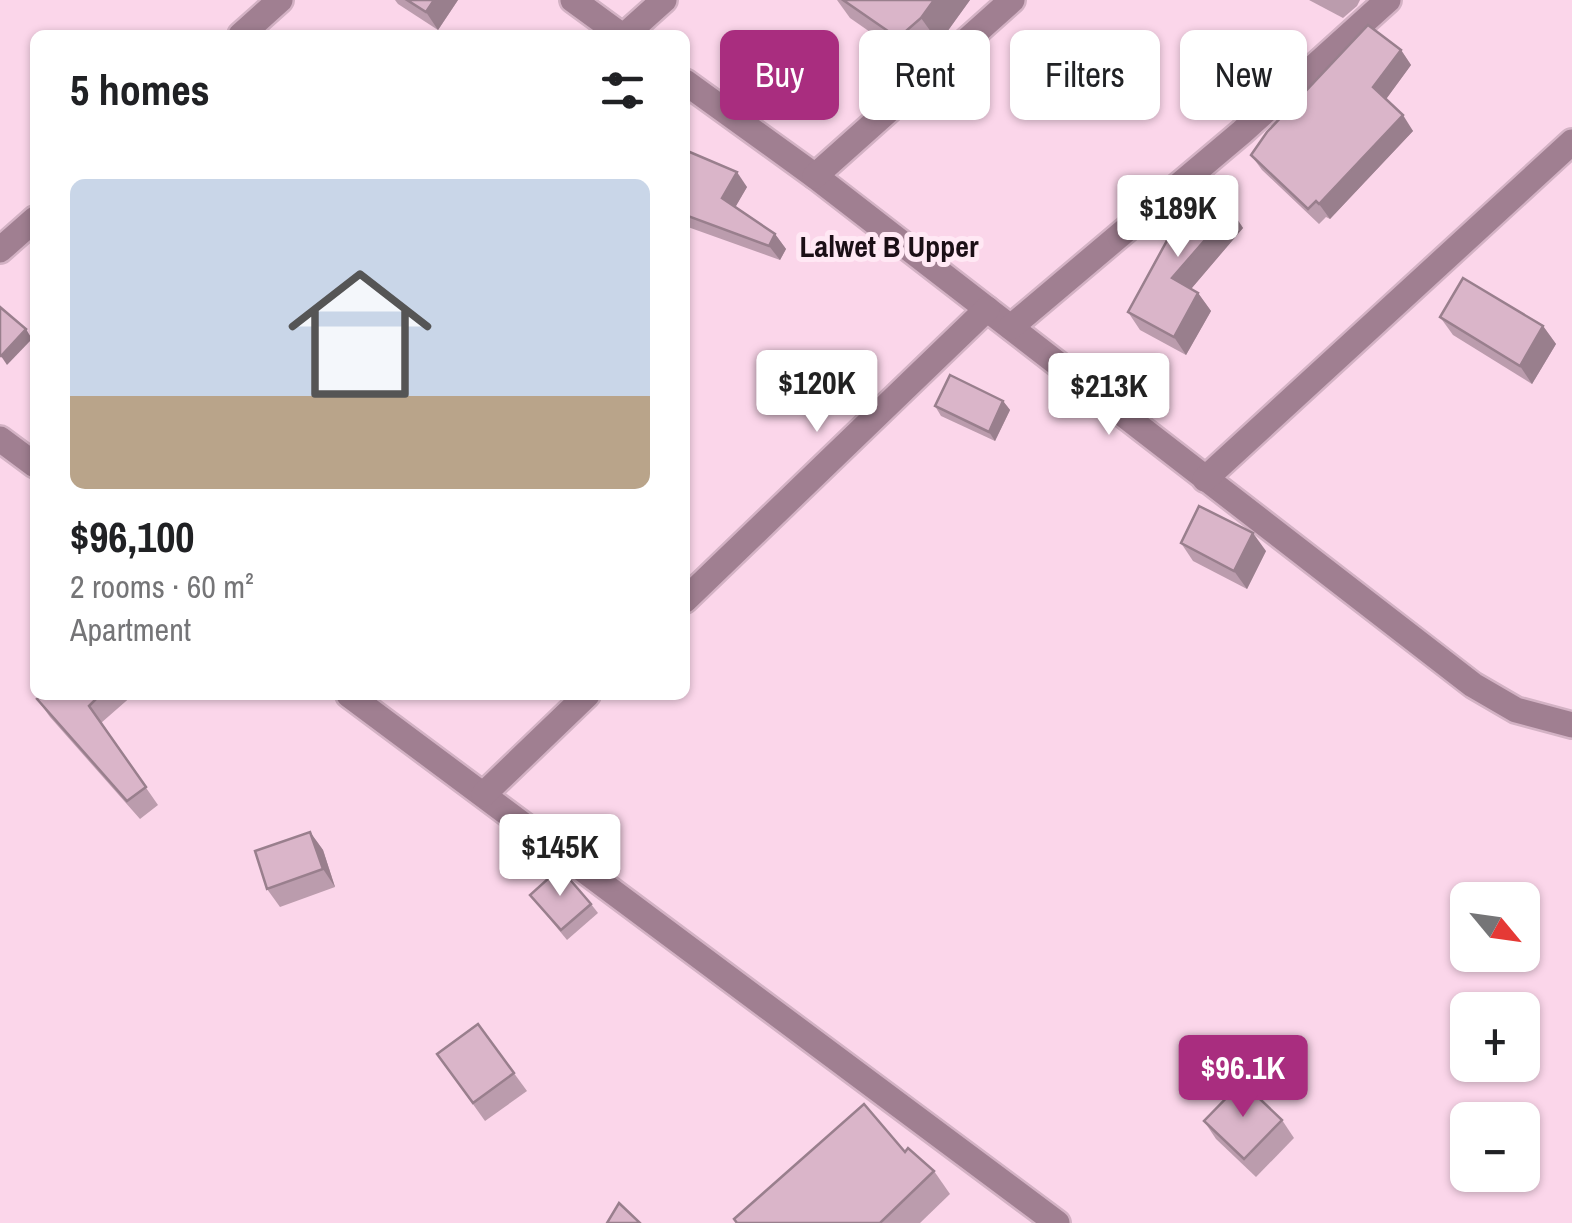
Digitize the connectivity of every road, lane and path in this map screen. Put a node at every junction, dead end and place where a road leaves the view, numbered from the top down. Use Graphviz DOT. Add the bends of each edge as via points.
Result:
graph roads {
  1 [pos="280,0"];
  2 [pos="574,0"];
  3 [pos="664,0"];
  4 [pos="1012,0"];
  5 [pos="1388,0"];
  6 [pos="247,30"];
  7 [pos="616,30"];
  8 [pos="629,30"];
  9 [pos="690,86"];
  10 [pos="1572,142"];
  11 [pos="815,176"];
  12 [pos="30,223"];
  13 [pos="0,250"];
  14 [pos="987,309"];
  15 [pos="1012,328"];
  16 [pos="0,439"];
  17 [pos="30,460"];
  18 [pos="1205,478"];
  19 [pos="690,595"];
  20 [pos="357,700"];
  21 [pos="582,700"];
  22 [pos="1572,725"];
  23 [pos="484,794"];
  24 [pos="1058,1223"];
  1 -- 6 [label="street"];
  2 -- 7 [label="street"];
  3 -- 8 [label="street"];
  4 -- 11 [label="street"];
  5 -- 15 [label="street"];
  9 -- 11 [label="street"];
  10 -- 18 [label="street"];
  11 -- 14 [label="street"];
  12 -- 13 [label="street"];
  14 -- 15 [label="street"];
  14 -- 19 [label="street"];
  15 -- 18 [label="street"];
  16 -- 17 [label="street"];
  18 -- 22 [label="street" via="1474,685 1516,710"];
  20 -- 23 [label="street"];
  21 -- 23 [label="street"];
  23 -- 24 [label="street"];
}
